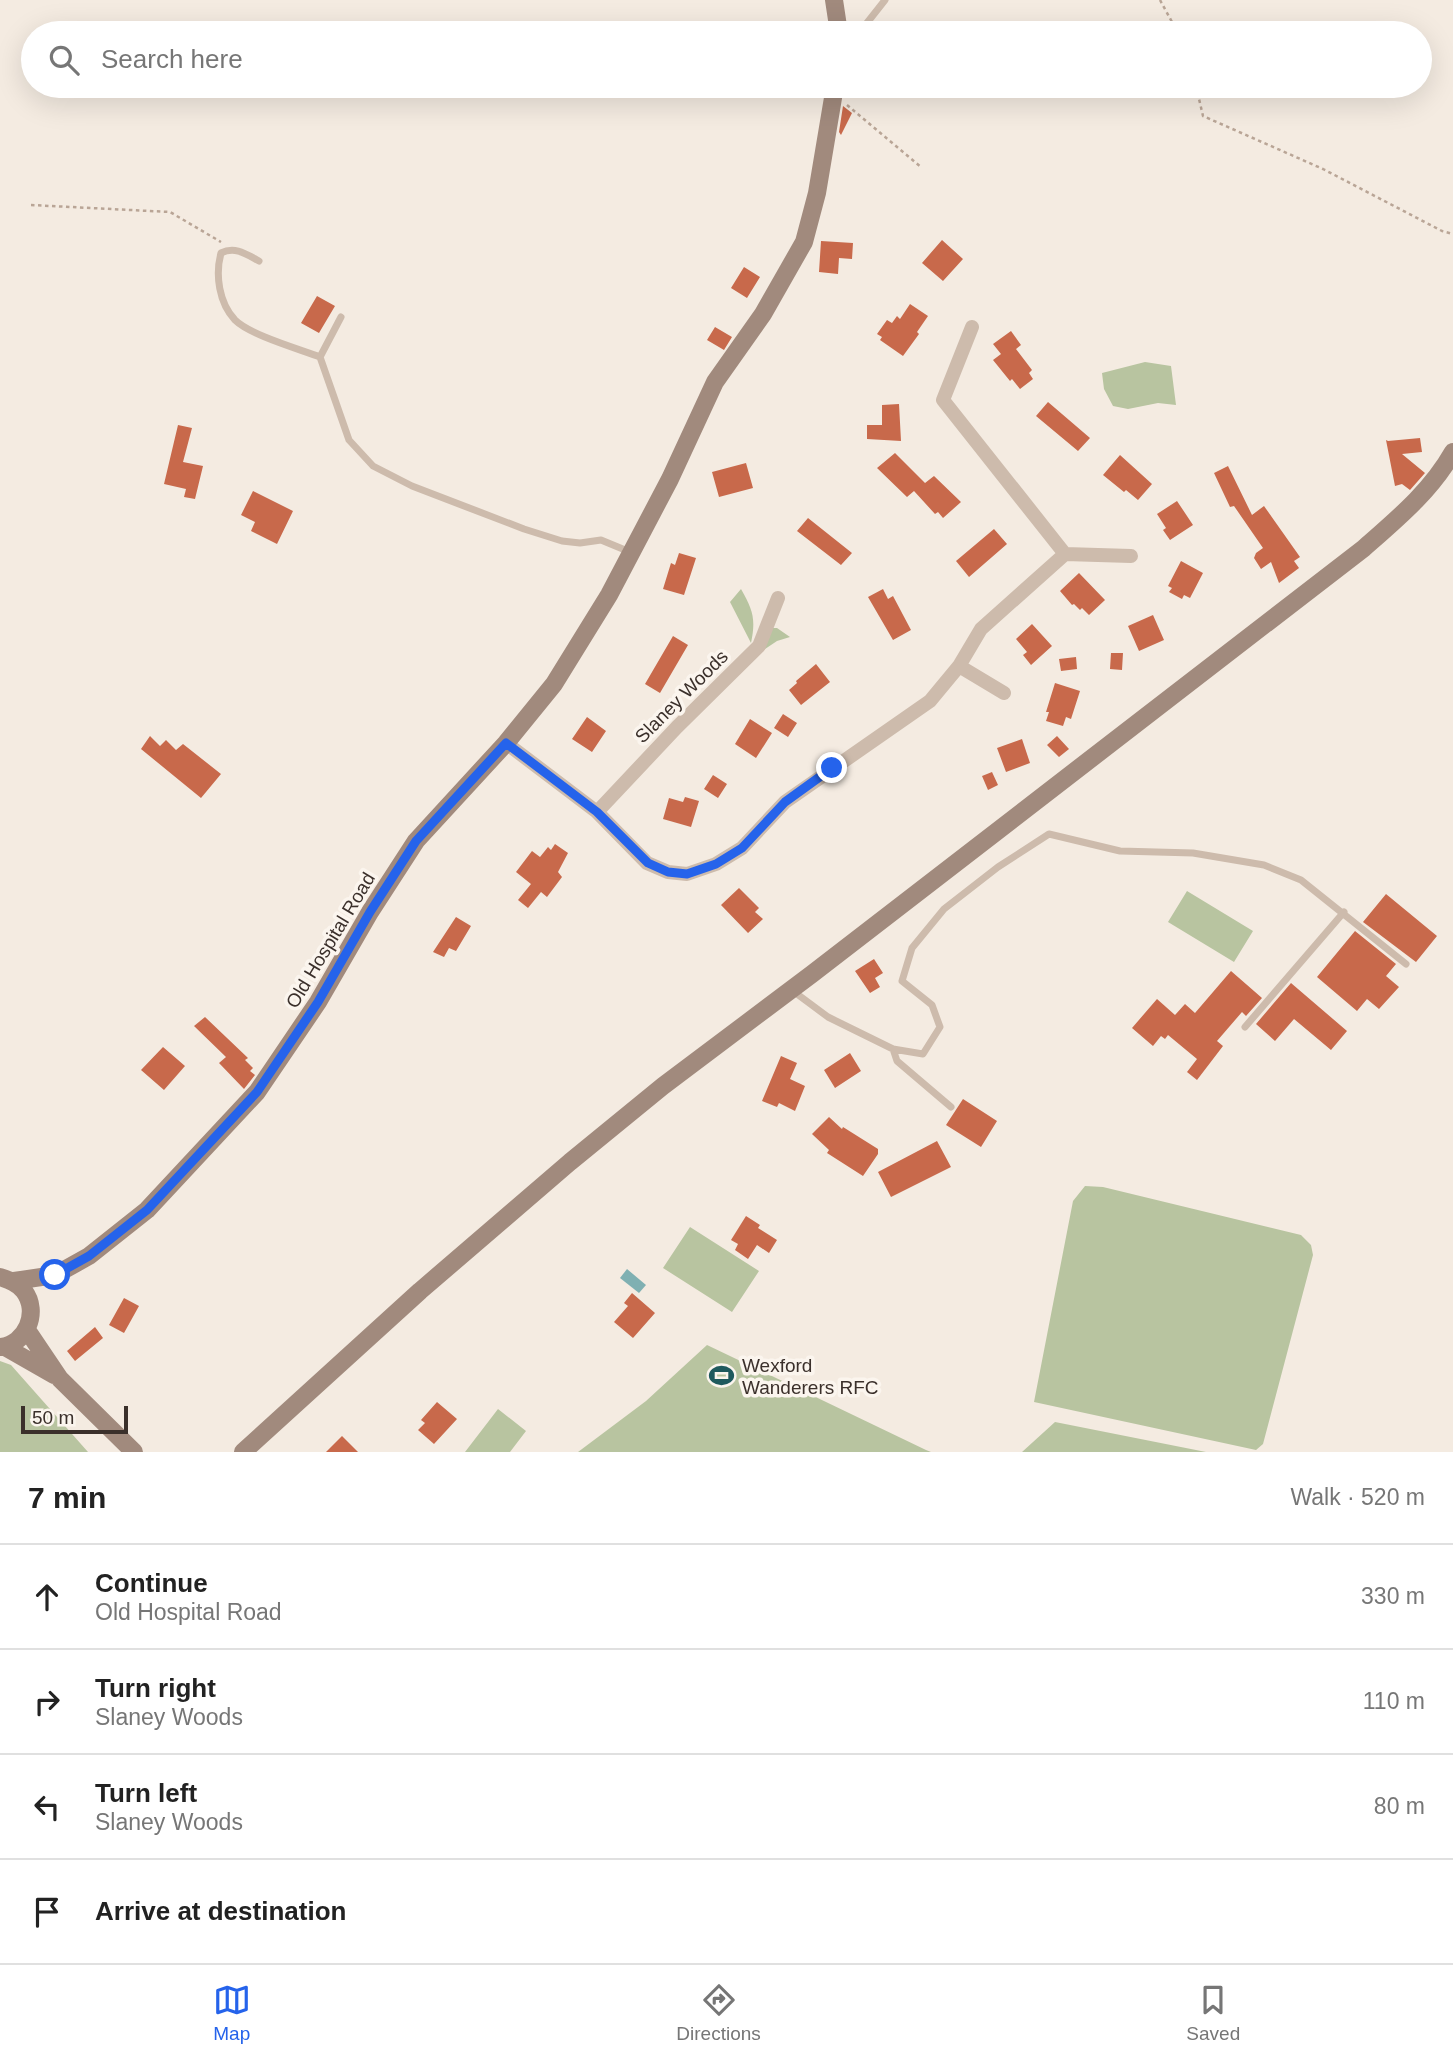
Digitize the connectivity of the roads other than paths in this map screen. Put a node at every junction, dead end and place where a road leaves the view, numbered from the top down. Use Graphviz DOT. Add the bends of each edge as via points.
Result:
graph roads {
  1 [pos="834,0"];
  2 [pos="885,0"];
  3 [pos="837,21"];
  4 [pos="868,21"];
  5 [pos="833,98"];
  6 [pos="259,261"];
  7 [pos="341,317"];
  8 [pos="972,327"];
  9 [pos="320,357"];
  10 [pos="1453,452"];
  11 [pos="631,553"];
  12 [pos="1065,554"];
  13 [pos="1130,556"];
  14 [pos="778,598"];
  15 [pos="958,666"];
  16 [pos="1004,693"];
  17 [pos="506,743"];
  18 [pos="597,812"];
  19 [pos="1344,912"];
  20 [pos="1406,964"];
  21 [pos="791,989"];
  22 [pos="1245,1027"];
  23 [pos="894,1049"];
  24 [pos="951,1107"];
  25 [pos="55,1275"];
  26 [pos="4,1278"];
  27 [pos="30,1303"];
  28 [pos="27,1330"];
  29 [pos="3,1347"];
  30 [pos="60,1378"];
  31 [pos="134,1452"];
  32 [pos="243,1452"];
  1 -- 3 [label="street"];
  2 -- 4 [label="lane"];
  5 -- 11 [label="street, Old Hospital Road" via="804,242 763,314 715,382"];
  6 -- 9 [label="lane" via="238,250 221,253 217,265 223,302 236,320"];
  7 -- 9 [label="lane"];
  8 -- 12 [label="street" via="943,400"];
  9 -- 11 [label="lane" via="349,440 373,466 524,529 562,541 601,540"];
  10 -- 21 [label="street" via="1409,510 1364,548"];
  11 -- 17 [label="street, Old Hospital Road" via="554,684"];
  12 -- 13 [label="street"];
  12 -- 15 [label="street" via="981,629"];
  14 -- 18 [label="street, Slaney Woods" via="759,646"];
  15 -- 16 [label="street"];
  15 -- 18 [label="street" via="930,701 785,802 742,848 716,864 687,874 668,872 648,863"];
  17 -- 18 [label="street"];
  17 -- 25 [label="street, Old Hospital Road" via="416,841 257,1092 147,1210 89,1256"];
  19 -- 20 [label="lane"];
  19 -- 22 [label="lane"];
  19 -- 23 [label="lane" via="1301,880 1264,865 1194,853 1120,851 1049,834 944,909 912,948 902,982 932,1004 940,1027 923,1054"];
  21 -- 23 [label="lane" via="828,1017"];
  21 -- 32 [label="street" via="570,1162"];
  23 -- 24 [label="lane" via="897,1061"];
  25 -- 26 [label="street, Old Hospital Road"];
  25 -- 27 [label="street, Old Hospital Road"];
  26 -- 27 [label="street" via="24,1290"];
  27 -- 28 [label="street"];
  28 -- 29 [label="street" via="18,1341"];
  28 -- 30 [label="street"];
  29 -- 30 [label="street"];
  30 -- 31 [label="street"];
}
